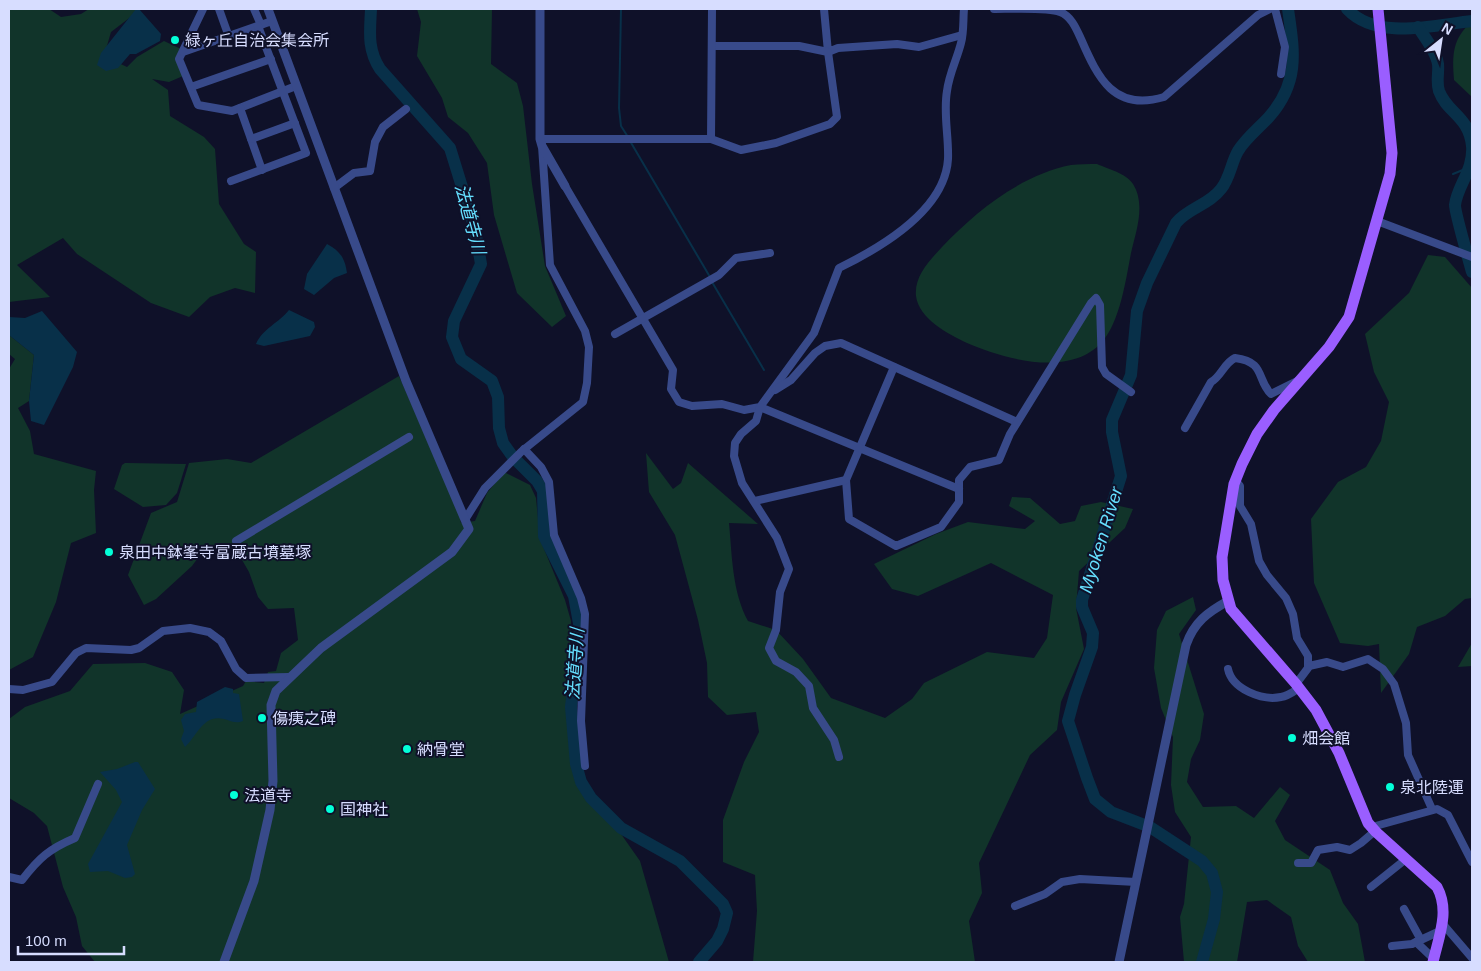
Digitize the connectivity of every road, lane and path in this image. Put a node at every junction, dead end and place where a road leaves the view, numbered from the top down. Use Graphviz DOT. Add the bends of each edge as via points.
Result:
graph roads {
  1 [pos="203,9"];
  2 [pos="219,9"];
  3 [pos="254,9"];
  4 [pos="268,9"];
  5 [pos="540,9"];
  6 [pos="712,9"];
  7 [pos="824,9"];
  8 [pos="964,9"];
  9 [pos="994,9"];
  10 [pos="1270,9"];
  11 [pos="1275,9"];
  12 [pos="1378,9"];
  13 [pos="1063,10"];
  14 [pos="272,21"];
  15 [pos="259,25"];
  16 [pos="962,35"];
  17 [pos="229,36"];
  18 [pos="713,46"];
  19 [pos="183,52"];
  20 [pos="828,52"];
  21 [pos="271,59"];
  22 [pos="1281,74"];
  23 [pos="296,86"];
  24 [pos="191,87"];
  25 [pos="284,91"];
  26 [pos="240,108"];
  27 [pos="406,110"];
  28 [pos="295,123"];
  29 [pos="711,138"];
  30 [pos="251,139"];
  31 [pos="541,142"];
  32 [pos="262,170"];
  33 [pos="231,181"];
  34 [pos="565,186"];
  35 [pos="334,188"];
  36 [pos="1377,220"];
  37 [pos="770,253"];
  38 [pos="1472,257"];
  39 [pos="643,319"];
  40 [pos="615,334"];
  41 [pos="894,367"];
  42 [pos="1301,380"];
  43 [pos="771,392"];
  44 [pos="1131,392"];
  45 [pos="760,407"];
  46 [pos="1017,422"];
  47 [pos="1185,428"];
  48 [pos="409,437"];
  49 [pos="859,449"];
  50 [pos="522,450"];
  51 [pos="846,480"];
  52 [pos="1236,481"];
  53 [pos="959,489"];
  54 [pos="755,501"];
  55 [pos="466,518"];
  56 [pos="236,541"];
  57 [pos="1228,601"];
  58 [pos="1309,666"];
  59 [pos="1228,669"];
  60 [pos="289,677"];
  61 [pos="1298,686"];
  62 [pos="9,689"];
  63 [pos="839,757"];
  64 [pos="585,766"];
  65 [pos="98,784"];
  66 [pos="1432,809"];
  67 [pos="1373,829"];
  68 [pos="1468,846"];
  69 [pos="1406,859"];
  70 [pos="1472,862"];
  71 [pos="1298,863"];
  72 [pos="9,877"];
  73 [pos="1136,882"];
  74 [pos="1371,887"];
  75 [pos="1015,906"];
  76 [pos="1404,909"];
  77 [pos="1441,927"];
  78 [pos="1418,941"];
  79 [pos="1392,946"];
  80 [pos="1472,958"];
  81 [pos="1433,961"];
  82 [pos="224,962"];
  83 [pos="1119,962"];
  1 -- 19 [label="street"];
  2 -- 17 [label="street"];
  3 -- 15 [label="street"];
  4 -- 14 [label="street"];
  5 -- 31 [label="street"];
  6 -- 18 [label="street"];
  7 -- 20 [label="street"];
  8 -- 16 [label="street"];
  9 -- 13 [label="street"];
  10 -- 13 [label="street" via="1258,15 1164,97 1151,101 1135,100 1106,86 1092,64 1074,23"];
  11 -- 22 [label="street" via="1285,47"];
  12 -- 36 [label="main road" via="1392,153 1390,174"];
  14 -- 15 [label="street"];
  14 -- 23 [label="street"];
  15 -- 17 [label="street"];
  15 -- 21 [label="street"];
  16 -- 20 [label="street" via="919,48 897,44 838,48"];
  16 -- 43 [label="street" via="946,90 948,161 942,182 917,218 862,257 839,268 814,333"];
  17 -- 19 [label="street"];
  18 -- 20 [label="street" via="799,46"];
  18 -- 29 [label="street"];
  19 -- 24 [label="street" via="179,59"];
  20 -- 29 [label="street" via="837,117 830,124 776,143 741,150"];
  21 -- 24 [label="street"];
  21 -- 25 [label="street"];
  23 -- 25 [label="street"];
  23 -- 35 [label="street"];
  24 -- 26 [label="street" via="198,105 232,111"];
  25 -- 26 [label="street"];
  25 -- 28 [label="street"];
  26 -- 30 [label="street"];
  27 -- 35 [label="street" via="383,127 375,142 370,171 354,173"];
  28 -- 30 [label="street"];
  28 -- 32 [label="street" via="306,153"];
  29 -- 31 [label="street"];
  30 -- 32 [label="street"];
  31 -- 34 [label="street"];
  31 -- 50 [label="street" via="550,265 585,331 589,347 587,384 583,402"];
  32 -- 33 [label="street"];
  34 -- 39 [label="street"];
  35 -- 55 [label="street" via="406,381"];
  36 -- 38 [label="street"];
  36 -- 42 [label="main road" via="1349,317"];
  37 -- 39 [label="street" via="736,258 719,275"];
  39 -- 40 [label="street"];
  39 -- 45 [label="street" via="673,370 671,389 679,402 692,406 722,404 744,410"];
  41 -- 43 [label="street" via="842,343 825,346 791,380"];
  41 -- 46 [label="street"];
  41 -- 49 [label="street"];
  42 -- 47 [label="street" via="1271,394 1256,367 1235,358 1211,382"];
  42 -- 52 [label="main road" via="1257,434"];
  43 -- 45 [label="street"];
  44 -- 46 [label="street" via="1106,374 1102,367 1100,305 1096,298"];
  45 -- 49 [label="street"];
  45 -- 54 [label="street" via="756,421 735,443 734,456 742,483"];
  46 -- 53 [label="street" via="999,460 970,467 959,480"];
  48 -- 56 [label="street"];
  49 -- 51 [label="street"];
  49 -- 53 [label="street"];
  50 -- 55 [label="street" via="485,488"];
  50 -- 64 [label="street" via="541,467 549,482 554,535 585,614 580,721"];
  51 -- 53 [label="street" via="849,519 896,546 942,526 959,502"];
  51 -- 54 [label="street"];
  52 -- 57 [label="main road" via="1222,557"];
  52 -- 58 [label="street" via="1240,486 1240,506 1251,524 1259,562 1290,605 1297,638 1308,656"];
  54 -- 63 [label="street" via="777,538 789,569 780,592 776,630 769,648 776,662 796,672 809,686 813,708 834,740"];
  55 -- 60 [label="street" via="469,528 452,552 321,648"];
  57 -- 61 [label="main road" via="1240,621"];
  57 -- 73 [label="street" via="1207,612 1189,636"];
  58 -- 61 [label="street"];
  58 -- 66 [label="street" via="1327,662 1343,668 1368,659 1383,669 1394,684 1406,724 1408,755"];
  59 -- 61 [label="street" via="1234,683 1263,696 1280,697"];
  60 -- 62 [label="street" via="246,678 236,669 221,641 209,632 190,628 164,631 132,650 86,648 76,653 52,682 23,690"];
  60 -- 82 [label="street" via="272,697 274,781 270,810 254,881"];
  61 -- 67 [label="main road" via="1328,729"];
  65 -- 72 [label="street" via="75,838 46,852 22,880"];
  66 -- 67 [label="street"];
  66 -- 68 [label="street" via="1448,815"];
  67 -- 69 [label="main road"];
  67 -- 71 [label="street" via="1355,848 1318,850 1311,863"];
  68 -- 70 [label="street"];
  69 -- 74 [label="street"];
  69 -- 77 [label="main road" via="1437,886 1445,911"];
  73 -- 75 [label="street" via="1080,879 1062,882 1044,894"];
  73 -- 83 [label="street"];
  76 -- 78 [label="street"];
  77 -- 78 [label="street"];
  77 -- 80 [label="street"];
  77 -- 81 [label="main road"];
  78 -- 79 [label="street"];
  78 -- 81 [label="street"];
}
